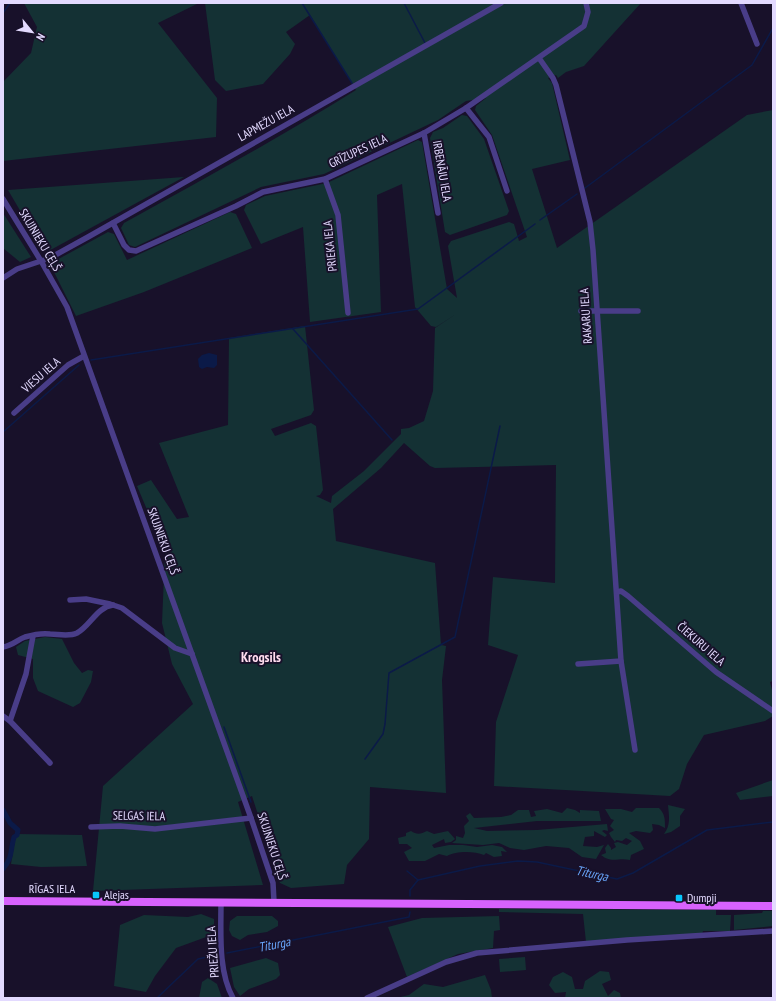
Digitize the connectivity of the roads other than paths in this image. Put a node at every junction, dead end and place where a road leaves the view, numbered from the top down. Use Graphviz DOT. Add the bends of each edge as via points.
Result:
graph roads {
  1 [pos="501,3"];
  2 [pos="586,3"];
  3 [pos="741,3"];
  4 [pos="757,44"];
  5 [pos="539,58"];
  6 [pos="466,108"];
  7 [pos="424,133"];
  8 [pos="325,179"];
  9 [pos="507,191"];
  10 [pos="3,199"];
  11 [pos="438,213"];
  12 [pos="113,222"];
  13 [pos="42,261"];
  14 [pos="3,278"];
  15 [pos="638,311"];
  16 [pos="348,312"];
  17 [pos="581,312"];
  18 [pos="597,312"];
  19 [pos="84,356"];
  20 [pos="14,413"];
  21 [pos="616,592"];
  22 [pos="70,600"];
  23 [pos="114,605"];
  24 [pos="34,636"];
  25 [pos="3,647"];
  26 [pos="192,654"];
  27 [pos="621,661"];
  28 [pos="578,664"];
  29 [pos="773,711"];
  30 [pos="3,716"];
  31 [pos="10,721"];
  32 [pos="635,750"];
  33 [pos="50,763"];
  34 [pos="252,818"];
  35 [pos="91,827"];
  36 [pos="3,901"];
  37 [pos="221,902"];
  38 [pos="274,902"];
  39 [pos="773,906"];
  40 [pos="773,931"];
  41 [pos="233,998"];
  42 [pos="367,998"];
  1 -- 12 [label="street, LAPMEŽU IELA"];
  2 -- 5 [label="street, GRĪZUPES IELA" via="588,12 584,26"];
  3 -- 4 [label="street"];
  5 -- 6 [label="street, GRĪZUPES IELA"];
  5 -- 18 [label="street, RAKARU IELA" via="556,85 590,222"];
  6 -- 7 [label="street, GRĪZUPES IELA"];
  6 -- 9 [label="street" via="489,137"];
  7 -- 8 [label="street, GRĪZUPES IELA"];
  7 -- 11 [label="street, IRBENĀJU IELA"];
  8 -- 12 [label="street, GRĪZUPES IELA" via="263,192 136,251 129,250 124,245"];
  8 -- 16 [label="street, PRIEKA IELA" via="338,215"];
  10 -- 13 [label="street, SKUJNIEKU CEĻŠ"];
  12 -- 13 [label="street, LAPMEŽU IELA"];
  13 -- 14 [label="street, LAPMEŽU IELA" via="16,269"];
  13 -- 19 [label="street, SKUJNIEKU CEĻŠ" via="66,307"];
  15 -- 18 [label="street"];
  17 -- 18 [label="street"];
  18 -- 21 [label="street, RAKARU IELA"];
  19 -- 20 [label="street, VIESU IELA" via="68,365"];
  19 -- 26 [label="street, SKUJNIEKU CEĻŠ"];
  21 -- 27 [label="street, RAKARU IELA"];
  21 -- 29 [label="street, ČIEKURU IELA" via="628,596 716,672"];
  22 -- 23 [label="street"];
  23 -- 24 [label="street" via="97,614 77,633"];
  23 -- 26 [label="street" via="122,608 175,648"];
  24 -- 25 [label="street" via="25,637"];
  24 -- 31 [label="street" via="26,674"];
  26 -- 34 [label="street, SKUJNIEKU CEĻŠ"];
  27 -- 28 [label="street"];
  27 -- 32 [label="street, RAKARU IELA"];
  30 -- 31 [label="street"];
  31 -- 33 [label="street"];
  34 -- 35 [label="street, SELGAS IELA" via="155,829"];
  34 -- 38 [label="street, SKUJNIEKU CEĻŠ" via="273,882"];
  36 -- 37 [label="main road, RĪGAS IELA"];
  37 -- 38 [label="main road, RĪGAS IELA"];
  37 -- 41 [label="street, PRIEŽU IELA" via="224,976"];
  38 -- 39 [label="main road, RĪGAS IELA"];
  40 -- 42 [label="street" via="477,953 446,962"];
}
